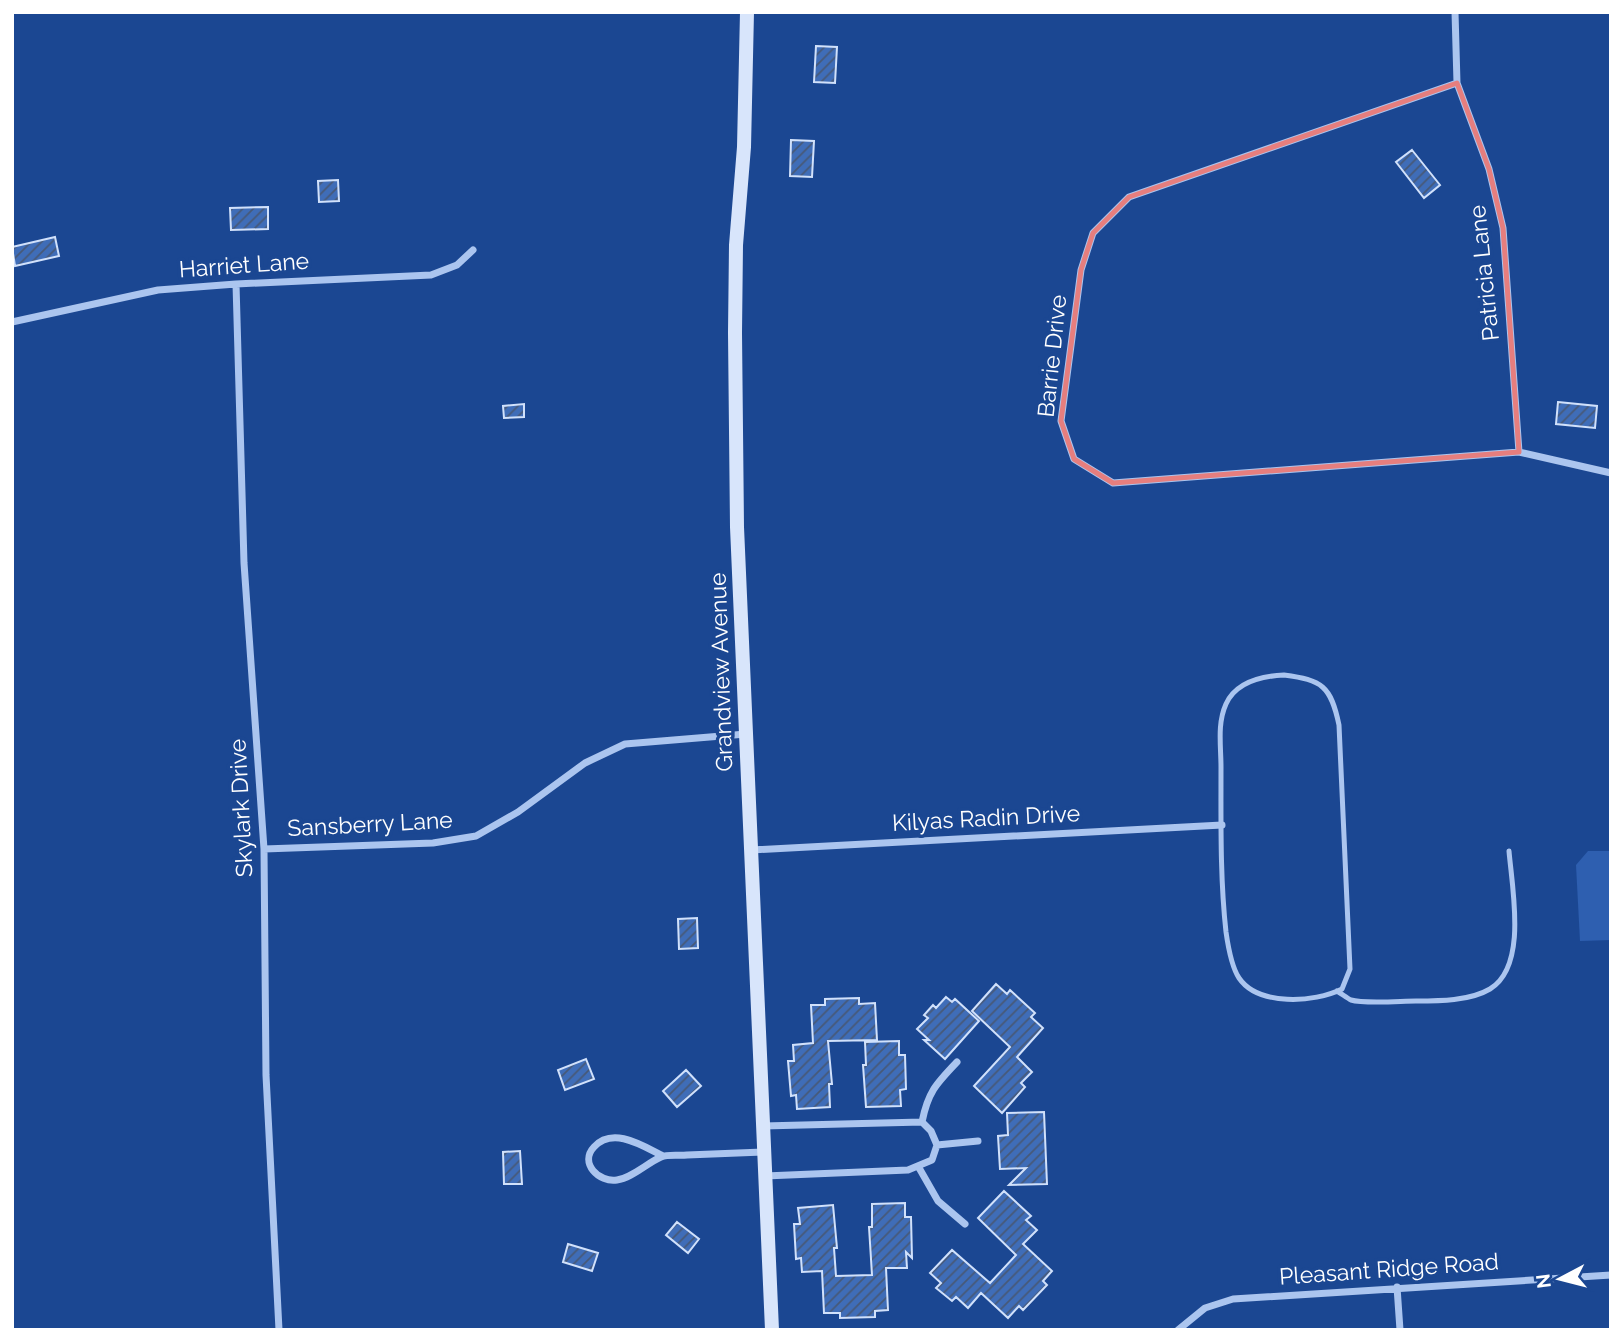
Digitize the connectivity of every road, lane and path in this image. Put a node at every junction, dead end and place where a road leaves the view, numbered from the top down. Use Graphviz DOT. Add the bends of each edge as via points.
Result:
graph roads {
  1 [pos="747,12"];
  2 [pos="1455,12"];
  3 [pos="1457,83"];
  4 [pos="473,250"];
  5 [pos="236,284"];
  6 [pos="12,323"];
  7 [pos="1519,452"];
  8 [pos="1611,473"];
  9 [pos="746,734"];
  10 [pos="1222,825"];
  11 [pos="264,849"];
  12 [pos="751,850"];
  13 [pos="1508,851"];
  14 [pos="1338,991"];
  15 [pos="957,1062"];
  16 [pos="922,1122"];
  17 [pos="763,1126"];
  18 [pos="978,1141"];
  19 [pos="937,1145"];
  20 [pos="764,1152"];
  21 [pos="663,1156"];
  22 [pos="918,1166"];
  23 [pos="765,1176"];
  24 [pos="965,1224"];
  25 [pos="1611,1275"];
  26 [pos="1397,1287"];
  27 [pos="279,1330"];
  28 [pos="772,1330"];
  29 [pos="1178,1330"];
  30 [pos="1400,1330"];
  1 -- 9 [label="street, Grandview Avenue" via="735,333"];
  2 -- 3 [label="street, Patricia Lane"];
  3 -- 7 [label="street, Patricia Lane" via="1489,169 1503,228"];
  3 -- 7 [label="street, Barrie Drive" via="1129,197 1093,233 1081,270 1061,421 1074,460 1114,483"];
  4 -- 5 [label="street, Harriet Lane" via="457,265 431,275"];
  5 -- 6 [label="street, Harriet Lane" via="158,290"];
  5 -- 11 [label="street, Skylark Drive" via="244,563"];
  7 -- 8 [label="street, Barrie Drive"];
  9 -- 11 [label="street, Sansberry Lane" via="625,744 585,763 476,836 433,843"];
  9 -- 12 [label="street, Grandview Avenue"];
  10 -- 12 [label="street, Kilyas Radin Drive"];
  10 -- 14 [label="lane" via="1226,933 1237,975 1261,996 1301,999"];
  10 -- 14 [label="lane" via="1220,724 1226,702 1260,676 1310,678 1326,688 1335,703 1339,725 1350,970"];
  11 -- 27 [label="street, Skylark Drive" via="266,1075"];
  12 -- 17 [label="street, Grandview Avenue"];
  13 -- 14 [label="lane" via="1513,950 1508,970 1492,988 1478,995 1431,1001 1352,1000"];
  15 -- 16 [label="street" via="935,1085"];
  16 -- 17 [label="street"];
  16 -- 19 [label="street"];
  17 -- 20 [label="street, Grandview Avenue"];
  18 -- 19 [label="street"];
  19 -- 22 [label="street" via="932,1160"];
  20 -- 21 [label="street"];
  20 -- 23 [label="street, Grandview Avenue"];
  21 -- 21 [label="street" via="614,1137 600,1140 590,1150 589,1161 603,1179 618,1180"];
  22 -- 23 [label="street"];
  22 -- 24 [label="street" via="938,1201"];
  23 -- 28 [label="street, Grandview Avenue"];
  25 -- 26 [label="street, Pleasant Ridge Road"];
  26 -- 29 [label="street, Pleasant Ridge Road" via="1233,1299 1205,1308"];
  26 -- 30 [label="street"];
}
